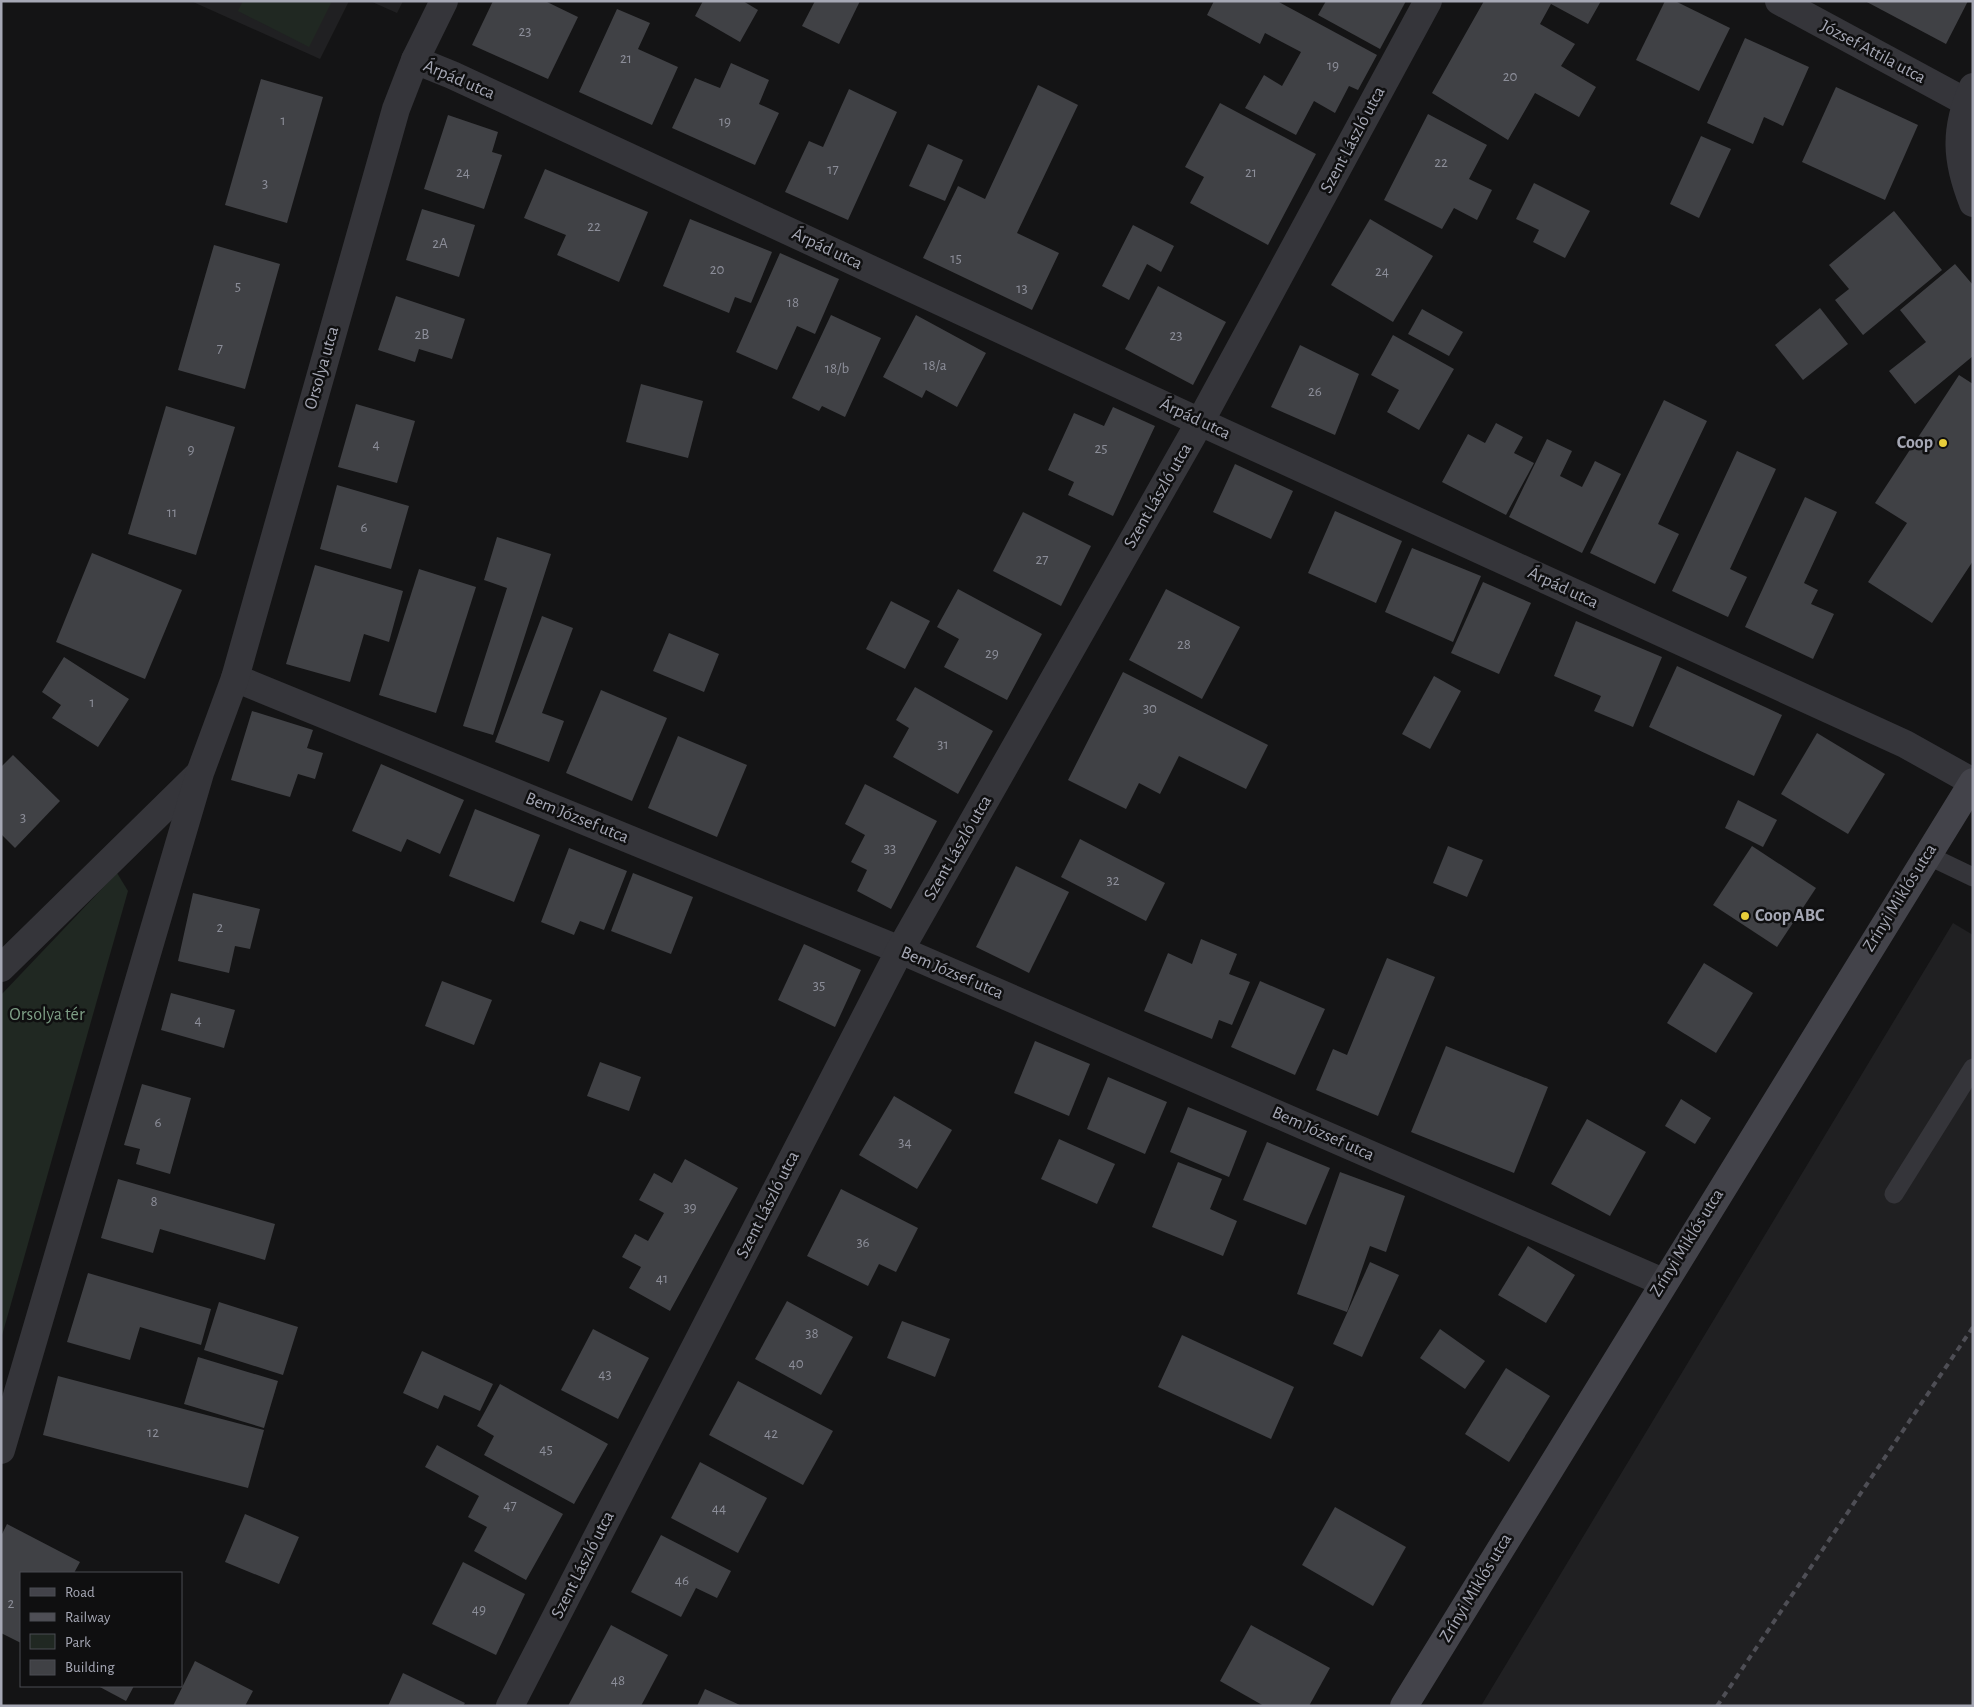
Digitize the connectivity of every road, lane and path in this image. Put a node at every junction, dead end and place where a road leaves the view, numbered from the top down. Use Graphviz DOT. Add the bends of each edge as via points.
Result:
graph roads {
  1 [pos="444,1"];
  2 [pos="1428,1"];
  3 [pos="1779,1"];
  4 [pos="415,60"];
  5 [pos="1970,95"];
  6 [pos="1973,203"];
  7 [pos="1200,422"];
  8 [pos="234,678"];
  9 [pos="200,773"];
  10 [pos="1973,782"];
  11 [pos="1927,855"];
  12 [pos="1973,877"];
  13 [pos="900,950"];
  14 [pos="1,968"];
  15 [pos="1973,1068"];
  16 [pos="1894,1194"];
  17 [pos="1663,1282"];
  18 [pos="1,1450"];
  19 [pos="510,1706"];
  20 [pos="1404,1706"];
  1 -- 4 [label="street, Orsolya utca"];
  2 -- 7 [label="street, Szent László utca"];
  3 -- 5 [label="street, József Attila utca"];
  4 -- 7 [label="street, Árpád utca"];
  4 -- 8 [label="street, Orsolya utca" via="396,109"];
  5 -- 6 [label="street" via="1961,124 1960,166"];
  7 -- 10 [label="street, Árpád utca" via="1905,744"];
  7 -- 13 [label="street, Szent László utca"];
  8 -- 9 [label="street"];
  8 -- 13 [label="street, Bem József utca"];
  9 -- 14 [label="street"];
  9 -- 18 [label="street"];
  10 -- 11 [label="main road, Zrínyi Miklós utca"];
  11 -- 12 [label="lane"];
  11 -- 17 [label="main road, Zrínyi Miklós utca"];
  13 -- 17 [label="street, Bem József utca"];
  13 -- 19 [label="street, Szent László utca"];
  15 -- 16 [label="lane"];
  17 -- 20 [label="main road, Zrínyi Miklós utca"];
}
